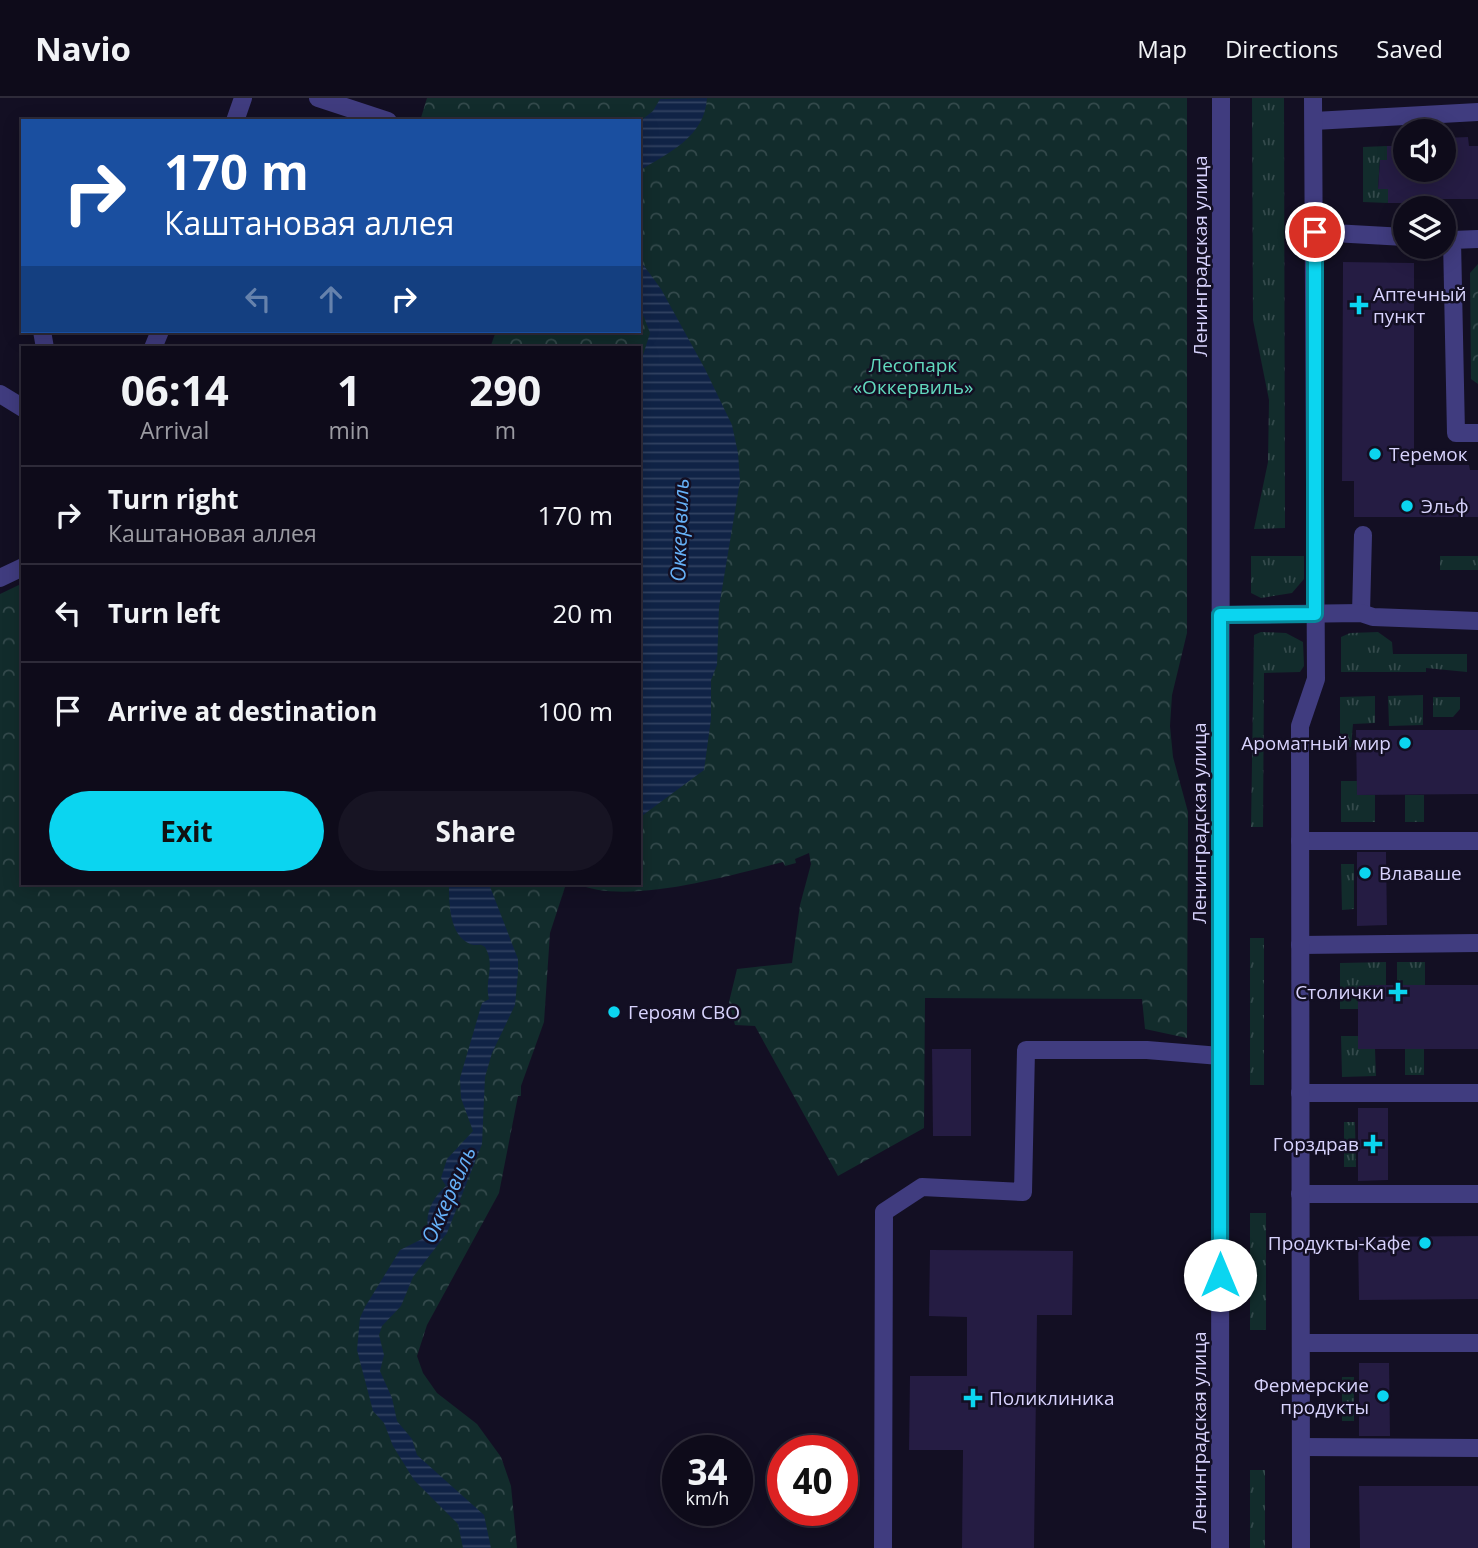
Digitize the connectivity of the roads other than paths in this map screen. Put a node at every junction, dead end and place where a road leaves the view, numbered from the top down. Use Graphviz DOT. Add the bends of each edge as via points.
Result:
graph roads {
  1 [pos="243,98"];
  2 [pos="318,98"];
  3 [pos="1221,98"];
  4 [pos="1313,98"];
  5 [pos="1447,105"];
  6 [pos="1478,113"];
  7 [pos="236,119"];
  8 [pos="382,119"];
  9 [pos="1314,121"];
  10 [pos="1315,232"];
  11 [pos="1393,236"];
  12 [pos="1478,239"];
  13 [pos="1456,240"];
  14 [pos="1449,259"];
  15 [pos="0,394"];
  16 [pos="21,407"];
  17 [pos="1478,433"];
  18 [pos="1363,535"];
  19 [pos="21,568"];
  20 [pos="0,578"];
  21 [pos="1361,613"];
  22 [pos="1315,614"];
  23 [pos="1220,615"];
  24 [pos="1478,621"];
  25 [pos="1300,841"];
  26 [pos="1478,841"];
  27 [pos="1478,943"];
  28 [pos="1300,945"];
  29 [pos="1220,1056"];
  30 [pos="1300,1093"];
  31 [pos="1478,1093"];
  32 [pos="1300,1194"];
  33 [pos="1478,1194"];
  34 [pos="1301,1343"];
  35 [pos="1478,1343"];
  36 [pos="1301,1447"];
  37 [pos="1478,1448"];
  38 [pos="883,1548"];
  39 [pos="1220,1548"];
  40 [pos="1301,1548"];
  1 -- 7 [label="street"];
  2 -- 8 [label="street"];
  3 -- 23 [label="street, Ленинградская улица"];
  4 -- 9 [label="street"];
  5 -- 6 [label="street"];
  5 -- 9 [label="street"];
  9 -- 10 [label="street"];
  10 -- 11 [label="street"];
  10 -- 22 [label="street"];
  12 -- 13 [label="street"];
  14 -- 17 [label="street" via="1456,433"];
  15 -- 16 [label="street"];
  18 -- 21 [label="street"];
  19 -- 20 [label="street"];
  21 -- 22 [label="street"];
  21 -- 24 [label="street"];
  22 -- 23 [label="street"];
  22 -- 25 [label="street" via="1316,679 1300,726"];
  23 -- 29 [label="street, Ленинградская улица"];
  25 -- 26 [label="street"];
  25 -- 28 [label="street"];
  27 -- 28 [label="street"];
  28 -- 30 [label="street"];
  29 -- 38 [label="street" via="1147,1050 1026,1050 1023,1192 922,1187 884,1212"];
  29 -- 39 [label="street, Ленинградская улица"];
  30 -- 31 [label="street"];
  30 -- 32 [label="street"];
  32 -- 33 [label="street"];
  32 -- 34 [label="street"];
  34 -- 35 [label="street"];
  34 -- 36 [label="street"];
  36 -- 37 [label="street"];
  36 -- 40 [label="street"];
}
